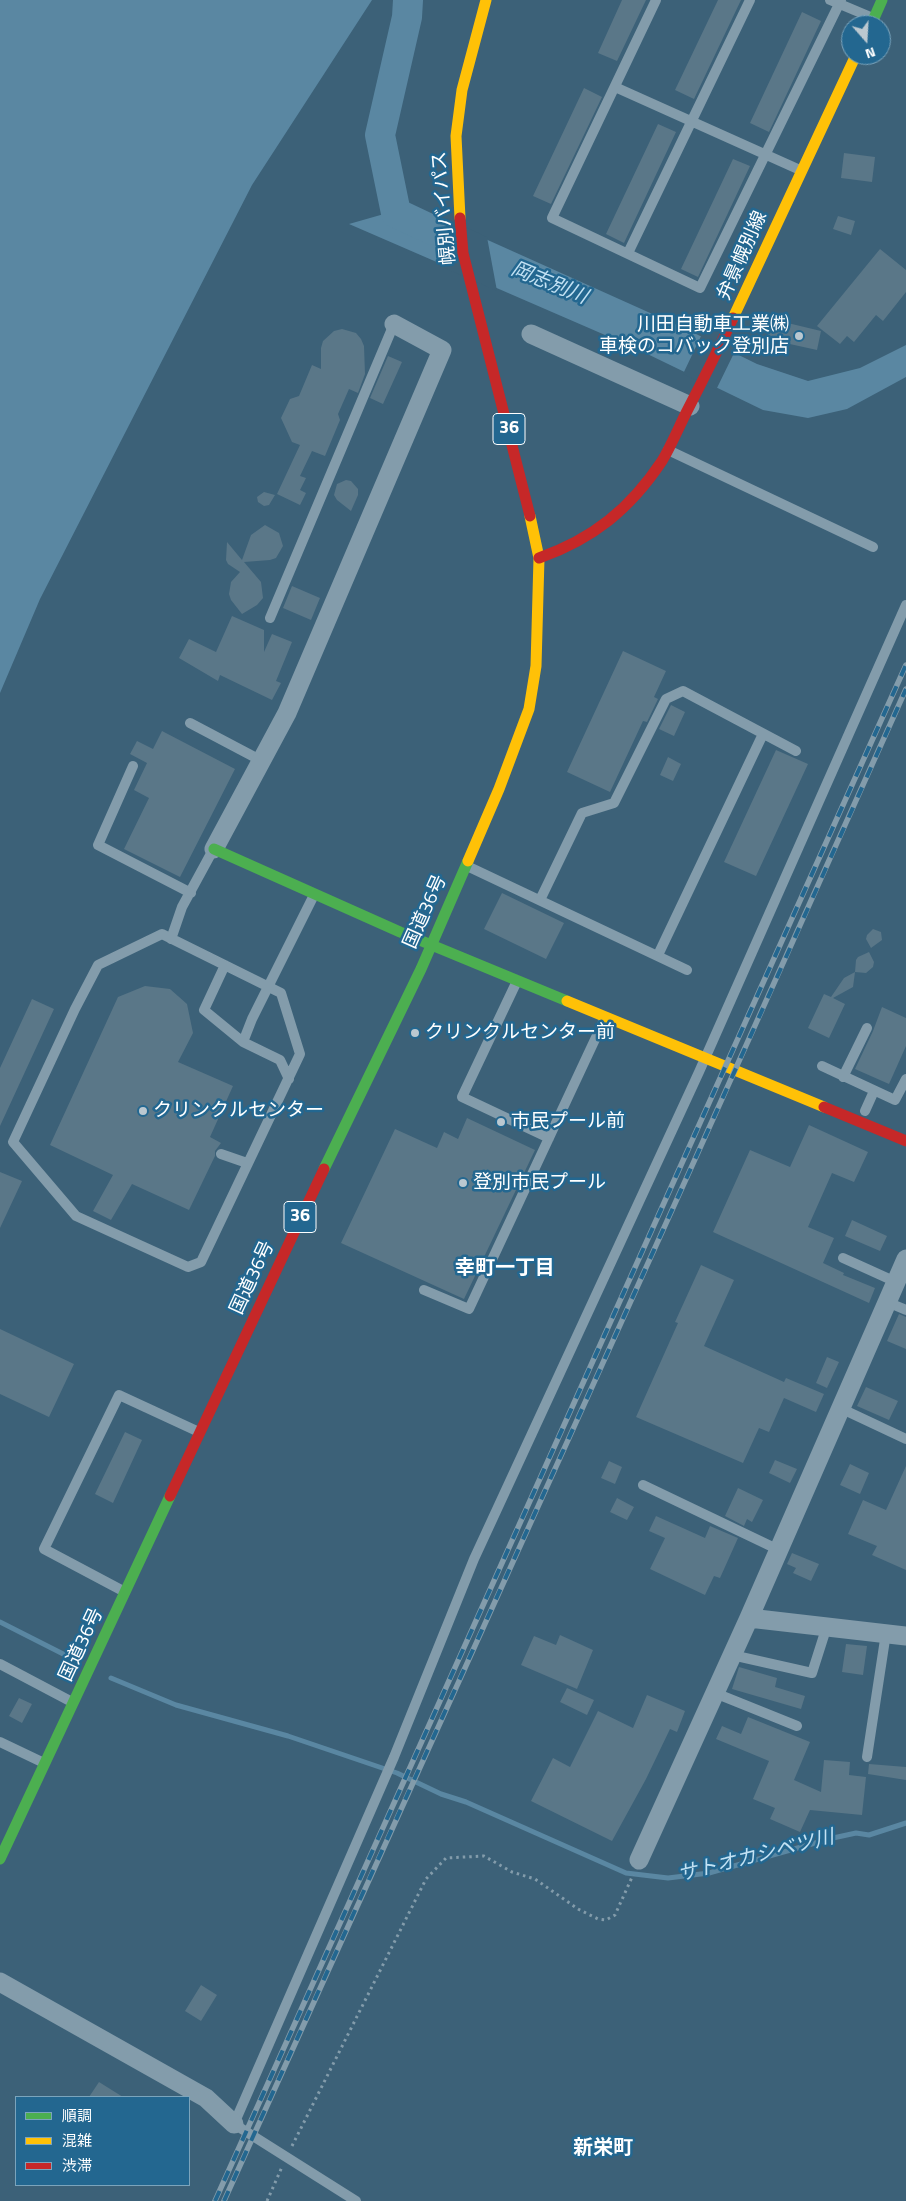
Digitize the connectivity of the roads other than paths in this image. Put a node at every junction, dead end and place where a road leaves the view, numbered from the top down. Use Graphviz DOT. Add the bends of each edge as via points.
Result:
graph roads {
  1 [pos="486,0"];
  2 [pos="656,0"];
  3 [pos="750,0"];
  4 [pos="882,0"];
  5 [pos="836,1"];
  6 [pos="860,15"];
  7 [pos="875,15"];
  8 [pos="851,65"];
  9 [pos="616,87"];
  10 [pos="692,122"];
  11 [pos="765,156"];
  12 [pos="800,170"];
  13 [pos="628,253"];
  14 [pos="394,324"];
  15 [pos="531,334"];
  16 [pos="694,400"];
  17 [pos="667,450"];
  18 [pos="873,547"];
  19 [pos="539,558"];
  20 [pos="906,605"];
  21 [pos="270,618"];
  22 [pos="190,723"];
  23 [pos="763,734"];
  24 [pos="796,751"];
  25 [pos="262,761"];
  26 [pos="133,766"];
  27 [pos="214,848"];
  28 [pos="467,865"];
  29 [pos="191,893"];
  30 [pos="314,894"];
  31 [pos="540,900"];
  32 [pos="171,939"];
  33 [pos="431,944"];
  34 [pos="658,955"];
  35 [pos="225,965"];
  36 [pos="688,970"];
  37 [pos="518,979"];
  38 [pos="269,986"];
  39 [pos="606,1017"];
  40 [pos="867,1028"];
  41 [pos="243,1042"];
  42 [pos="704,1059"];
  43 [pos="822,1066"];
  44 [pos="843,1077"];
  45 [pos="289,1079"];
  46 [pos="904,1086"];
  47 [pos="874,1091"];
  48 [pos="865,1111"];
  49 [pos="548,1138"];
  50 [pos="906,1141"];
  51 [pos="221,1154"];
  52 [pos="247,1163"];
  53 [pos="843,1258"];
  54 [pos="906,1259"];
  55 [pos="896,1282"];
  56 [pos="424,1290"];
  57 [pos="887,1302"];
  58 [pos="906,1310"];
  59 [pos="840,1408"];
  60 [pos="200,1433"];
  61 [pos="906,1439"];
  62 [pos="643,1485"];
  63 [pos="779,1550"];
  64 [pos="126,1592"];
  65 [pos="749,1618"];
  66 [pos="827,1626"];
  67 [pos="886,1633"];
  68 [pos="906,1636"];
  69 [pos="732,1654"];
  70 [pos="0,1664"];
  71 [pos="714,1693"];
  72 [pos="73,1703"];
  73 [pos="797,1726"];
  74 [pos="0,1742"];
  75 [pos="867,1757"];
  76 [pos="45,1764"];
  77 [pos="0,1859"];
  78 [pos="639,1860"];
  79 [pos="0,1982"];
  80 [pos="234,2124"];
  81 [pos="356,2201"];
  1 -- 19 [label="main road, 幌別バイパス / 36" via="460,99 456,136 463,253 523,483"];
  2 -- 9 [label="lane"];
  3 -- 10 [label="lane"];
  4 -- 7 [label="main road"];
  5 -- 6 [label="lane"];
  5 -- 11 [label="lane"];
  8 -- 12 [label="main road, 弁景幌別線"];
  9 -- 10 [label="lane"];
  9 -- 13 [label="lane" via="552,218"];
  10 -- 11 [label="lane"];
  10 -- 13 [label="lane"];
  11 -- 12 [label="lane"];
  11 -- 13 [label="lane" via="700,288"];
  12 -- 16 [label="main road, 弁景幌別線"];
  14 -- 21 [label="lane"];
  14 -- 25 [label="street" via="442,350 287,713"];
  15 -- 16 [label="street"];
  16 -- 17 [label="main road, 弁景幌別線"];
  17 -- 18 [label="lane"];
  17 -- 19 [label="main road, 弁景幌別線" via="627,504 578,542"];
  19 -- 28 [label="main road, 国道36号 / 36" via="536,666 529,709"];
  20 -- 42 [label="lane"];
  22 -- 25 [label="lane"];
  23 -- 24 [label="lane"];
  23 -- 31 [label="lane" via="683,690 666,699 614,803 582,813"];
  23 -- 34 [label="lane"];
  25 -- 27 [label="street"];
  26 -- 29 [label="lane" via="98,845"];
  27 -- 29 [label="lane"];
  27 -- 30 [label="main road"];
  28 -- 31 [label="lane"];
  28 -- 33 [label="main road, 国道36号 / 36"];
  29 -- 32 [label="lane" via="182,907"];
  30 -- 33 [label="main road"];
  30 -- 38 [label="lane"];
  31 -- 34 [label="lane"];
  32 -- 35 [label="lane"];
  32 -- 52 [label="lane" via="162,934 98,965 14,1142 76,1216 188,1267 201,1262"];
  33 -- 37 [label="main road"];
  33 -- 60 [label="main road, 国道36号 / 36"];
  34 -- 36 [label="lane"];
  35 -- 38 [label="lane"];
  35 -- 41 [label="lane" via="204,1010"];
  37 -- 39 [label="main road"];
  37 -- 49 [label="lane" via="462,1097"];
  38 -- 41 [label="lane"];
  38 -- 45 [label="lane" via="281,993 300,1054"];
  39 -- 42 [label="main road"];
  39 -- 49 [label="lane"];
  40 -- 44 [label="lane"];
  41 -- 45 [label="lane" via="280,1060"];
  42 -- 50 [label="main road"];
  42 -- 80 [label="lane" via="474,1559 394,1757"];
  43 -- 44 [label="lane"];
  44 -- 47 [label="lane"];
  45 -- 52 [label="lane"];
  46 -- 47 [label="lane" via="895,1100"];
  47 -- 48 [label="lane"];
  49 -- 56 [label="lane" via="469,1309"];
  51 -- 52 [label="lane"];
  53 -- 55 [label="lane"];
  54 -- 55 [label="street"];
  55 -- 57 [label="street"];
  57 -- 58 [label="lane"];
  57 -- 59 [label="street"];
  59 -- 61 [label="lane"];
  59 -- 63 [label="street"];
  60 -- 64 [label="main road, 国道36号 / 36"];
  60 -- 64 [label="lane" via="120,1396 44,1549"];
  62 -- 63 [label="lane"];
  63 -- 65 [label="street"];
  64 -- 72 [label="main road, 国道36号 / 36"];
  65 -- 66 [label="street"];
  65 -- 69 [label="street"];
  66 -- 67 [label="street"];
  66 -- 69 [label="lane" via="812,1673"];
  67 -- 68 [label="street"];
  67 -- 75 [label="lane"];
  69 -- 71 [label="street"];
  70 -- 72 [label="lane"];
  71 -- 73 [label="lane"];
  71 -- 78 [label="street"];
  72 -- 76 [label="main road, 国道36号 / 36"];
  74 -- 76 [label="lane"];
  76 -- 77 [label="main road, 国道36号 / 36"];
  79 -- 80 [label="street" via="206,2098"];
  80 -- 81 [label="lane"];
}
